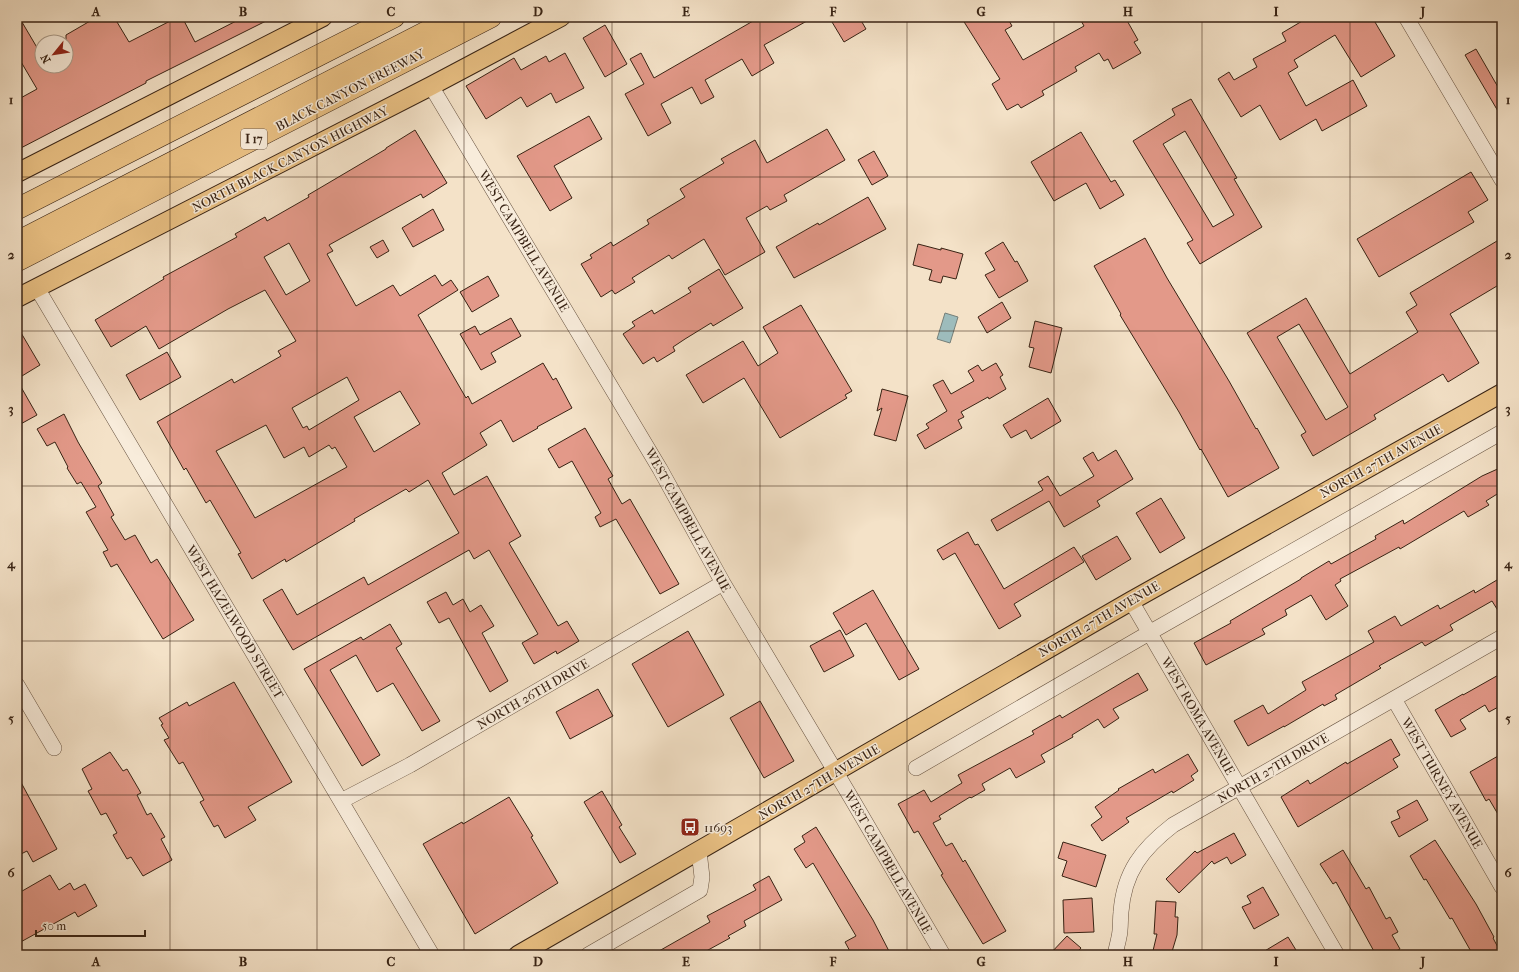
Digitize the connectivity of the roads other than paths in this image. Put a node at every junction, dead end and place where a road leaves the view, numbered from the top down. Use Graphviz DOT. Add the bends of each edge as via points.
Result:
graph roads {
  1 [pos="323,17"];
  2 [pos="394,17"];
  3 [pos="427,17"];
  4 [pos="456,17"];
  5 [pos="491,17"];
  6 [pos="561,17"];
  7 [pos="1406,17"];
  8 [pos="431,86"];
  9 [pos="17,173"];
  10 [pos="1502,180"];
  11 [pos="17,209"];
  12 [pos="17,228"];
  13 [pos="17,242"];
  14 [pos="17,261"];
  15 [pos="37,288"];
  16 [pos="17,298"];
  17 [pos="1502,393"];
  18 [pos="1502,432"];
  19 [pos="722,583"];
  20 [pos="1131,600"];
  21 [pos="1150,633"];
  22 [pos="1502,637"];
  23 [pos="17,685"];
  24 [pos="1394,699"];
  25 [pos="54,748"];
  26 [pos="916,768"];
  27 [pos="836,772"];
  28 [pos="1239,787"];
  29 [pos="341,801"];
  30 [pos="699,851"];
  31 [pos="1502,887"];
  32 [pos="940,954"];
  33 [pos="432,955"];
  34 [pos="518,955"];
  35 [pos="588,955"];
  36 [pos="1115,955"];
  37 [pos="1337,955"];
  1 -- 9 [label="main road"];
  2 -- 11 [label="highway"];
  3 -- 12 [label="highway"];
  4 -- 13 [label="highway"];
  5 -- 14 [label="highway, BLACK CANYON FREEWAY / I 17"];
  6 -- 8 [label="main road, NORTH BLACK CANYON HIGHWAY"];
  7 -- 10 [label="street"];
  8 -- 15 [label="main road, NORTH BLACK CANYON HIGHWAY"];
  8 -- 19 [label="street, WEST CAMPBELL AVENUE" via="660,469"];
  15 -- 16 [label="main road, NORTH BLACK CANYON HIGHWAY"];
  15 -- 29 [label="street, WEST HAZELWOOD STREET"];
  17 -- 20 [label="main road, NORTH 27TH AVENUE"];
  18 -- 21 [label="street"];
  19 -- 27 [label="street, WEST CAMPBELL AVENUE"];
  19 -- 29 [label="street, NORTH 26TH DRIVE" via="416,762"];
  20 -- 21 [label="street, WEST ROMA AVENUE"];
  20 -- 27 [label="main road, NORTH 27TH AVENUE"];
  21 -- 26 [label="street"];
  21 -- 28 [label="street, WEST ROMA AVENUE"];
  22 -- 24 [label="street, NORTH 27TH DRIVE"];
  23 -- 25 [label="street"];
  24 -- 28 [label="street, NORTH 27TH DRIVE"];
  24 -- 31 [label="street, WEST TURNEY AVENUE"];
  27 -- 30 [label="main road, NORTH 27TH AVENUE"];
  27 -- 32 [label="street, WEST CAMPBELL AVENUE"];
  28 -- 36 [label="street, NORTH 27TH DRIVE" via="1173,825 1144,850 1132,867 1125,886 1120,936"];
  28 -- 37 [label="street, WEST ROMA AVENUE"];
  29 -- 33 [label="street, WEST HAZELWOOD STREET"];
  30 -- 34 [label="main road, NORTH 27TH AVENUE"];
  30 -- 35 [label="street" via="702,877 700,890"];
}
